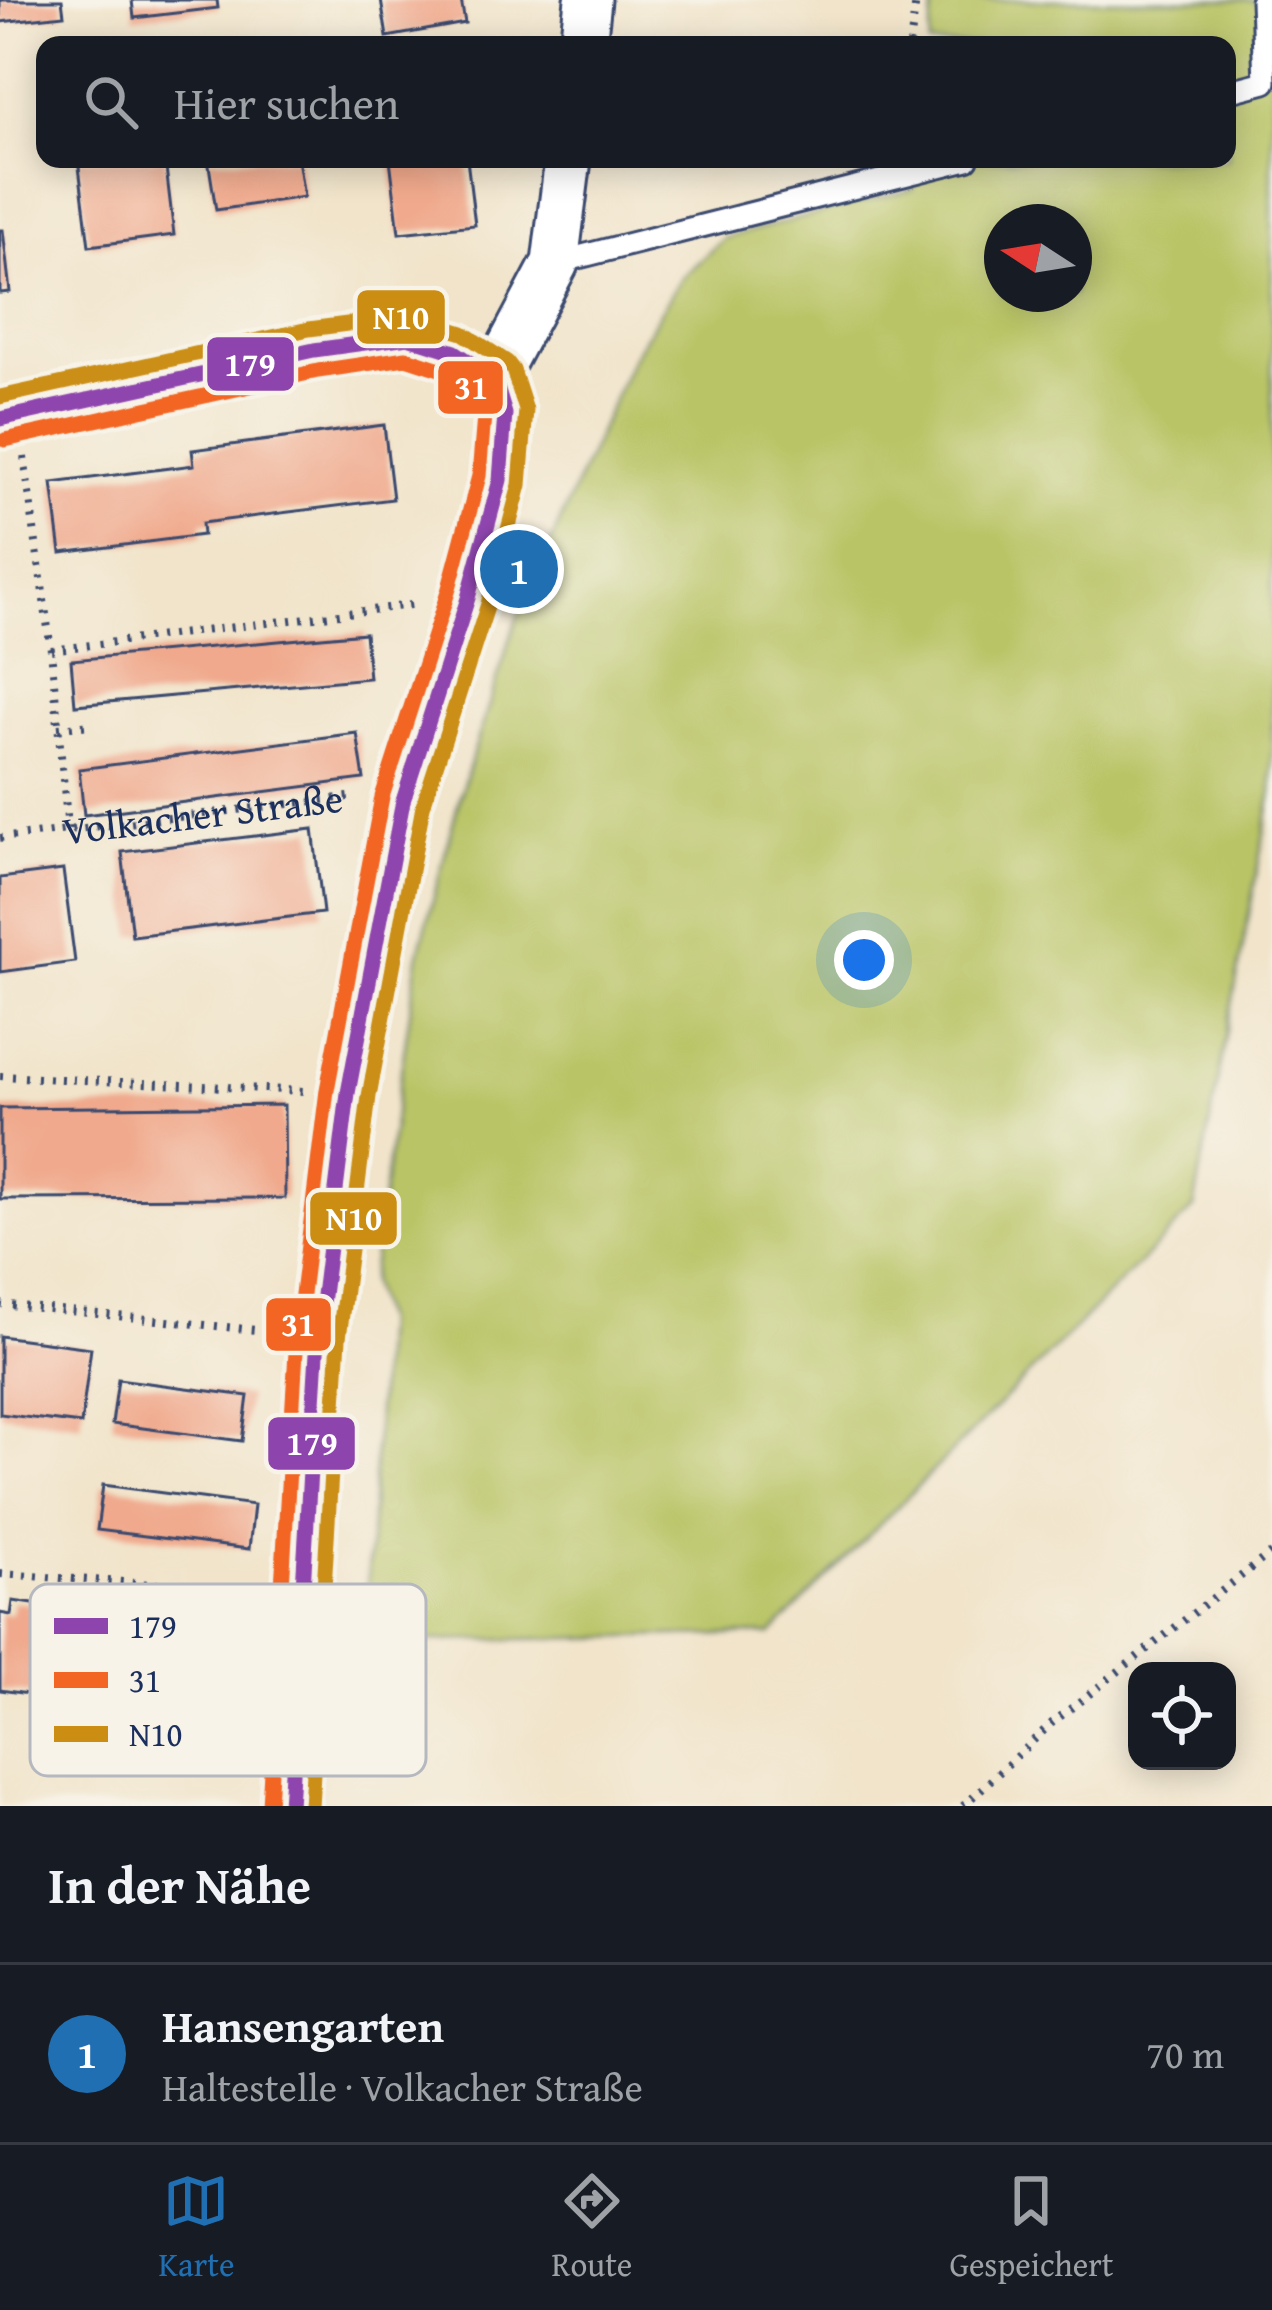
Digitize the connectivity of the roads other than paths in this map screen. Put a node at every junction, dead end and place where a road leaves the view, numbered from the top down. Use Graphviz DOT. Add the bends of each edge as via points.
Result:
graph roads {
  1 [pos="588,0"];
  2 [pos="1262,0"];
  3 [pos="584,36"];
  4 [pos="1236,90"];
  5 [pos="567,168"];
  6 [pos="931,168"];
  7 [pos="555,263"];
  8 [pos="494,378"];
  9 [pos="9,417"];
  10 [pos="303,1584"];
  11 [pos="292,1776"];
  12 [pos="290,1806"];
  1 -- 3 [label="street"];
  2 -- 4 [label="lane" via="1265,82"];
  5 -- 7 [label="street"];
  6 -- 7 [label="lane"];
  7 -- 8 [label="street"];
  8 -- 9 [label="street" via="454,352 408,337"];
  8 -- 10 [label="street, Volkacher Straße" via="505,414 500,480 407,790 348,1093 318,1336"];
  11 -- 12 [label="street, Volkacher Straße"];
}
